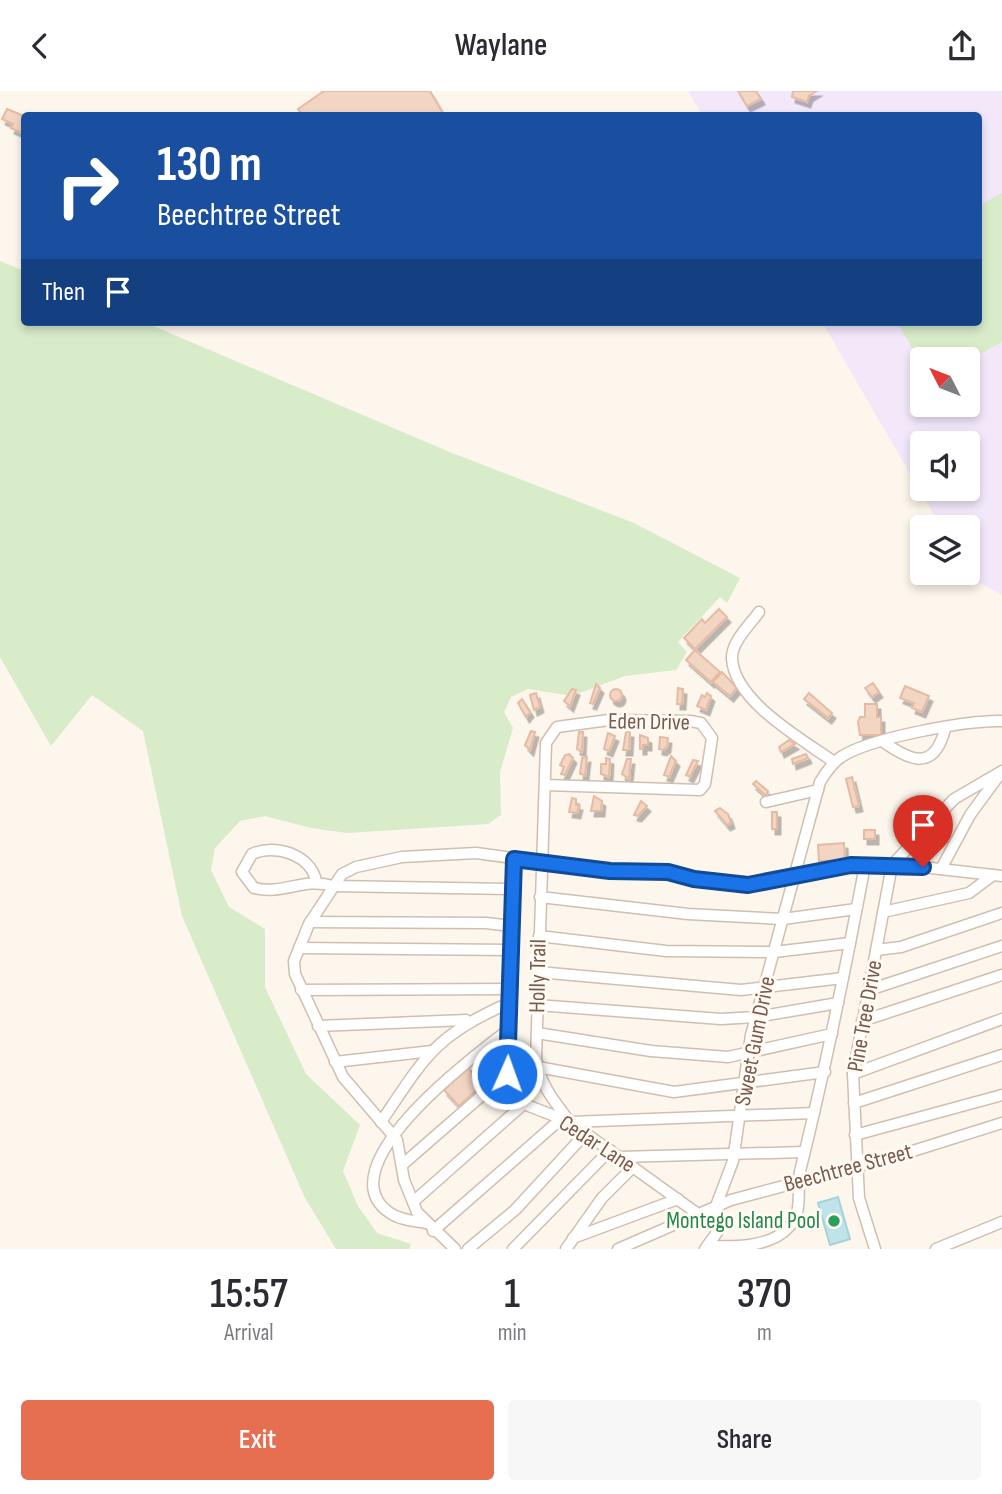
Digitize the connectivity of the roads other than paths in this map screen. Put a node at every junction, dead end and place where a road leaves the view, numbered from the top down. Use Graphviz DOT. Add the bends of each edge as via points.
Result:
graph roads {
  1 [pos="760,612"];
  2 [pos="1002,720"];
  3 [pos="945,729"];
  4 [pos="882,741"];
  5 [pos="834,762"];
  6 [pos="1002,771"];
  7 [pos="545,785"];
  8 [pos="818,790"];
  9 [pos="766,802"];
  10 [pos="514,859"];
  11 [pos="541,862"];
  12 [pos="865,865"];
  13 [pos="892,865"];
  14 [pos="941,869"];
  15 [pos="1000,873"];
  16 [pos="794,876"];
  17 [pos="316,881"];
  18 [pos="332,886"];
  19 [pos="513,889"];
  20 [pos="540,897"];
  21 [pos="856,909"];
  22 [pos="883,912"];
  23 [pos="1002,913"];
  24 [pos="783,919"];
  25 [pos="310,922"];
  26 [pos="512,926"];
  27 [pos="539,936"];
  28 [pos="850,943"];
  29 [pos="1002,946"];
  30 [pos="299,948"];
  31 [pos="511,950"];
  32 [pos="876,950"];
  33 [pos="774,952"];
  34 [pos="538,972"];
  35 [pos="1002,975"];
  36 [pos="843,978"];
  37 [pos="764,987"];
  38 [pos="509,989"];
  39 [pos="301,990"];
  40 [pos="869,990"];
  41 [pos="509,1003"];
  42 [pos="838,1003"];
  43 [pos="537,1005"];
  44 [pos="756,1017"];
  45 [pos="1002,1019"];
  46 [pos="469,1020"];
  47 [pos="862,1021"];
  48 [pos="318,1026"];
  49 [pos="508,1030"];
  50 [pos="537,1033"];
  51 [pos="832,1034"];
  52 [pos="432,1051"];
  53 [pos="749,1051"];
  54 [pos="1002,1055"];
  55 [pos="335,1062"];
  56 [pos="538,1067"];
  57 [pos="825,1072"];
  58 [pos="853,1074"];
  59 [pos="509,1077"];
  60 [pos="744,1083"];
  61 [pos="1002,1095"];
  62 [pos="526,1102"];
  63 [pos="854,1103"];
  64 [pos="814,1112"];
  65 [pos="740,1117"];
  66 [pos="566,1120"];
  67 [pos="381,1122"];
  68 [pos="1002,1123"];
  69 [pos="586,1133"];
  70 [pos="393,1134"];
  71 [pos="855,1135"];
  72 [pos="804,1152"];
  73 [pos="615,1154"];
  74 [pos="734,1154"];
  75 [pos="402,1164"];
  76 [pos="857,1165"];
  77 [pos="633,1167"];
  78 [pos="797,1181"];
  79 [pos="678,1199"];
  80 [pos="413,1202"];
  81 [pos="716,1206"];
  82 [pos="698,1214"];
  83 [pos="1002,1222"];
  84 [pos="432,1230"];
  85 [pos="573,1238"];
  86 [pos="707,1247"];
  87 [pos="437,1249"];
  88 [pos="455,1249"];
  89 [pos="468,1249"];
  90 [pos="513,1249"];
  91 [pos="566,1249"];
  92 [pos="618,1249"];
  93 [pos="875,1249"];
  94 [pos="936,1249"];
  1 -- 5 [label="street" via="736,643 732,658 737,674 747,693 773,718"];
  2 -- 3 [label="street"];
  3 -- 4 [label="street"];
  3 -- 4 [label="street" via="941,744 918,760 905,758"];
  4 -- 5 [label="street"];
  5 -- 8 [label="street, Sweet Gum Drive"];
  6 -- 13 [label="street" via="954,799"];
  6 -- 14 [label="street"];
  7 -- 7 [label="street, Eden Drive" via="546,743 557,727 609,720 690,721 701,723 712,738 705,784 700,790"];
  7 -- 11 [label="street, Eden Drive"];
  8 -- 9 [label="street"];
  8 -- 16 [label="street, Sweet Gum Drive"];
  10 -- 11 [label="street"];
  10 -- 18 [label="street" via="477,853 402,857 356,867"];
  10 -- 19 [label="street"];
  11 -- 16 [label="street" via="610,871 668,872 748,885"];
  11 -- 20 [label="street, Holly Trail"];
  12 -- 13 [label="street"];
  12 -- 16 [label="street"];
  12 -- 21 [label="street"];
  13 -- 14 [label="street"];
  13 -- 22 [label="street, Pine Tree Drive"];
  14 -- 15 [label="street"];
  15 -- 22 [label="street" via="969,894"];
  16 -- 24 [label="street, Sweet Gum Drive"];
  17 -- 17 [label="street" via="267,891 254,888 242,872 252,853 271,849 301,857 312,866"];
  17 -- 18 [label="street"];
  18 -- 19 [label="street"];
  18 -- 25 [label="street"];
  19 -- 26 [label="street"];
  20 -- 24 [label="street" via="688,914"];
  20 -- 27 [label="street, Holly Trail"];
  21 -- 24 [label="street"];
  21 -- 28 [label="street"];
  22 -- 32 [label="street, Pine Tree Drive"];
  23 -- 32 [label="street" via="901,947"];
  24 -- 33 [label="street, Sweet Gum Drive"];
  25 -- 26 [label="street"];
  25 -- 30 [label="street"];
  26 -- 31 [label="street"];
  27 -- 33 [label="street" via="666,951"];
  27 -- 34 [label="street, Holly Trail"];
  28 -- 33 [label="street"];
  28 -- 36 [label="street"];
  29 -- 40 [label="street"];
  30 -- 31 [label="street"];
  30 -- 39 [label="street" via="294,961"];
  31 -- 38 [label="street"];
  32 -- 40 [label="street, Pine Tree Drive"];
  33 -- 37 [label="street, Sweet Gum Drive"];
  34 -- 37 [label="street" via="741,990"];
  34 -- 43 [label="street, Holly Trail"];
  35 -- 47 [label="street"];
  36 -- 37 [label="street"];
  36 -- 42 [label="street"];
  37 -- 44 [label="street, Sweet Gum Drive"];
  38 -- 39 [label="street"];
  38 -- 41 [label="street"];
  39 -- 48 [label="street"];
  40 -- 47 [label="street, Pine Tree Drive"];
  41 -- 46 [label="street"];
  41 -- 49 [label="street"];
  42 -- 44 [label="street"];
  42 -- 51 [label="street"];
  43 -- 44 [label="street" via="721,1019"];
  43 -- 50 [label="street, Holly Trail"];
  44 -- 53 [label="street, Sweet Gum Drive"];
  45 -- 58 [label="street"];
  46 -- 48 [label="street"];
  46 -- 52 [label="street"];
  47 -- 58 [label="street, Pine Tree Drive"];
  48 -- 55 [label="street"];
  49 -- 59 [label="street"];
  49 -- 70 [label="street" via="468,1060"];
  50 -- 53 [label="street" via="691,1055 728,1057"];
  50 -- 56 [label="street, Holly Trail"];
  51 -- 53 [label="street"];
  51 -- 57 [label="street"];
  52 -- 55 [label="street"];
  52 -- 67 [label="street"];
  53 -- 60 [label="street, Sweet Gum Drive"];
  54 -- 63 [label="street"];
  55 -- 67 [label="street"];
  56 -- 60 [label="street" via="674,1092"];
  56 -- 66 [label="street, Holly Trail" via="547,1093"];
  57 -- 60 [label="street"];
  57 -- 64 [label="street"];
  58 -- 63 [label="street, Pine Tree Drive"];
  59 -- 62 [label="street"];
  59 -- 75 [label="street"];
  60 -- 65 [label="street, Sweet Gum Drive"];
  61 -- 71 [label="street"];
  62 -- 66 [label="street, Cedar Lane"];
  62 -- 80 [label="street"];
  63 -- 71 [label="street, Pine Tree Drive"];
  64 -- 65 [label="street"];
  64 -- 72 [label="street"];
  65 -- 66 [label="street"];
  65 -- 74 [label="street, Sweet Gum Drive"];
  66 -- 69 [label="street, Cedar Lane"];
  66 -- 84 [label="street"];
  67 -- 70 [label="street"];
  68 -- 76 [label="street, Beechtree Street"];
  69 -- 73 [label="street, Cedar Lane"];
  69 -- 89 [label="street" via="515,1210"];
  70 -- 75 [label="street"];
  70 -- 84 [label="street" via="374,1173 376,1196 395,1216"];
  71 -- 76 [label="street, Pine Tree Drive"];
  72 -- 74 [label="street"];
  72 -- 78 [label="street"];
  73 -- 74 [label="street"];
  73 -- 77 [label="street, Cedar Lane"];
  73 -- 90 [label="street"];
  74 -- 81 [label="street, Sweet Gum Drive"];
  75 -- 80 [label="street"];
  76 -- 78 [label="street, Beechtree Street"];
  76 -- 93 [label="street, Pine Tree Drive" via="859,1198"];
  77 -- 79 [label="street, Cedar Lane"];
  77 -- 85 [label="street" via="602,1198"];
  78 -- 81 [label="street, Beechtree Street"];
  78 -- 86 [label="street" via="800,1203 789,1228 738,1247"];
  79 -- 82 [label="street, Cedar Lane"];
  79 -- 85 [label="street"];
  80 -- 84 [label="street"];
  81 -- 82 [label="street, Beechtree Street"];
  81 -- 86 [label="street, Sweet Gum Drive" via="718,1231"];
  82 -- 92 [label="street, Beechtree Street"];
  83 -- 94 [label="street"];
  84 -- 87 [label="street"];
  84 -- 88 [label="street"];
  85 -- 91 [label="street"];
}
